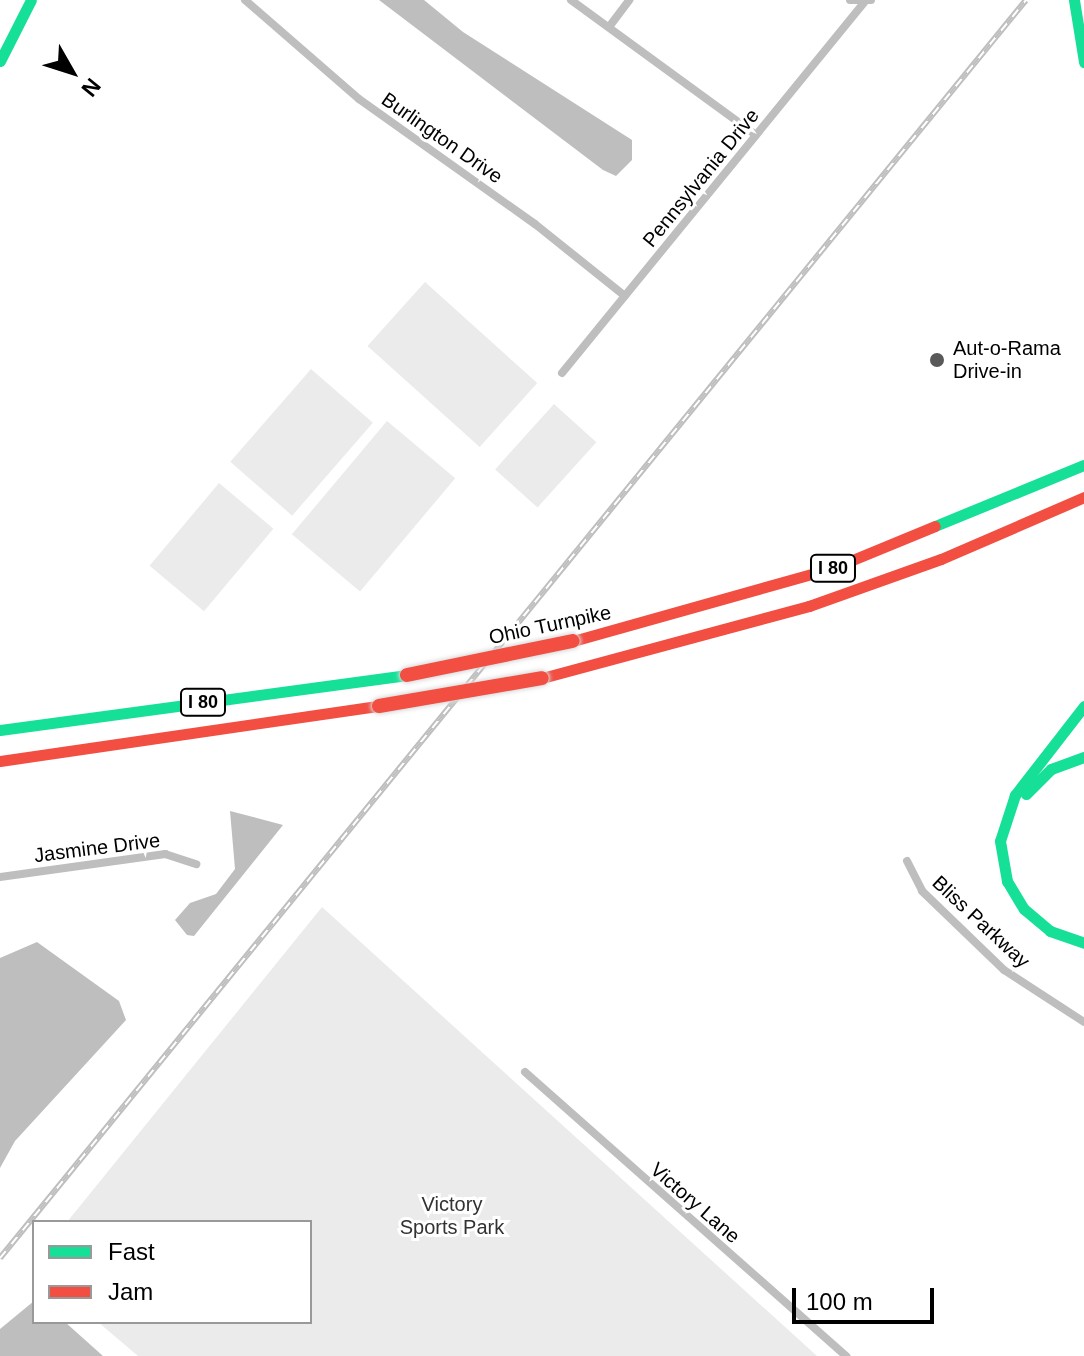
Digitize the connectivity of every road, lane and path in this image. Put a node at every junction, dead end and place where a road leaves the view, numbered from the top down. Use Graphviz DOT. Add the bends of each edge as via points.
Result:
graph roads {
  1 [pos="31,0"];
  2 [pos="245,0"];
  3 [pos="571,0"];
  4 [pos="629,0"];
  5 [pos="850,0"];
  6 [pos="1075,1"];
  7 [pos="867,2"];
  8 [pos="609,27"];
  9 [pos="0,61"];
  10 [pos="1084,62"];
  11 [pos="756,135"];
  12 [pos="625,296"];
  13 [pos="562,373"];
  14 [pos="1084,465"];
  15 [pos="1084,498"];
  16 [pos="1084,706"];
  17 [pos="0,730"];
  18 [pos="1084,757"];
  19 [pos="0,761"];
  20 [pos="907,861"];
  21 [pos="196,864"];
  22 [pos="0,877"];
  23 [pos="1084,933"];
  24 [pos="1084,943"];
  25 [pos="1084,1022"];
  26 [pos="525,1072"];
  27 [pos="846,1356"];
  1 -- 9 [label="main road"];
  2 -- 12 [label="street, Burlington Drive" via="359,99 535,224"];
  3 -- 8 [label="street"];
  4 -- 8 [label="street"];
  5 -- 7 [label="street, Pennsylvania Drive"];
  6 -- 10 [label="main road"];
  7 -- 11 [label="street, Pennsylvania Drive"];
  8 -- 11 [label="street"];
  11 -- 12 [label="street, Pennsylvania Drive"];
  12 -- 13 [label="street, Pennsylvania Drive"];
  14 -- 17 [label="main road, Ohio Turnpike / I 80, bridge" via="833,568 573,641 407,675"];
  15 -- 19 [label="main road, I 80, bridge" via="930,563 799,610 542,678"];
  16 -- 24 [label="main road" via="1015,795 1000,841 1007,881 1024,909 1050,931"];
  18 -- 23 [label="main road" via="1051,769 1031,787 1013,818 1009,845 1014,876 1032,905 1054,923"];
  20 -- 25 [label="street, Bliss Parkway" via="922,891 1004,970"];
  21 -- 22 [label="street, Jasmine Drive" via="165,854"];
  26 -- 27 [label="street, Victory Lane"];
}
